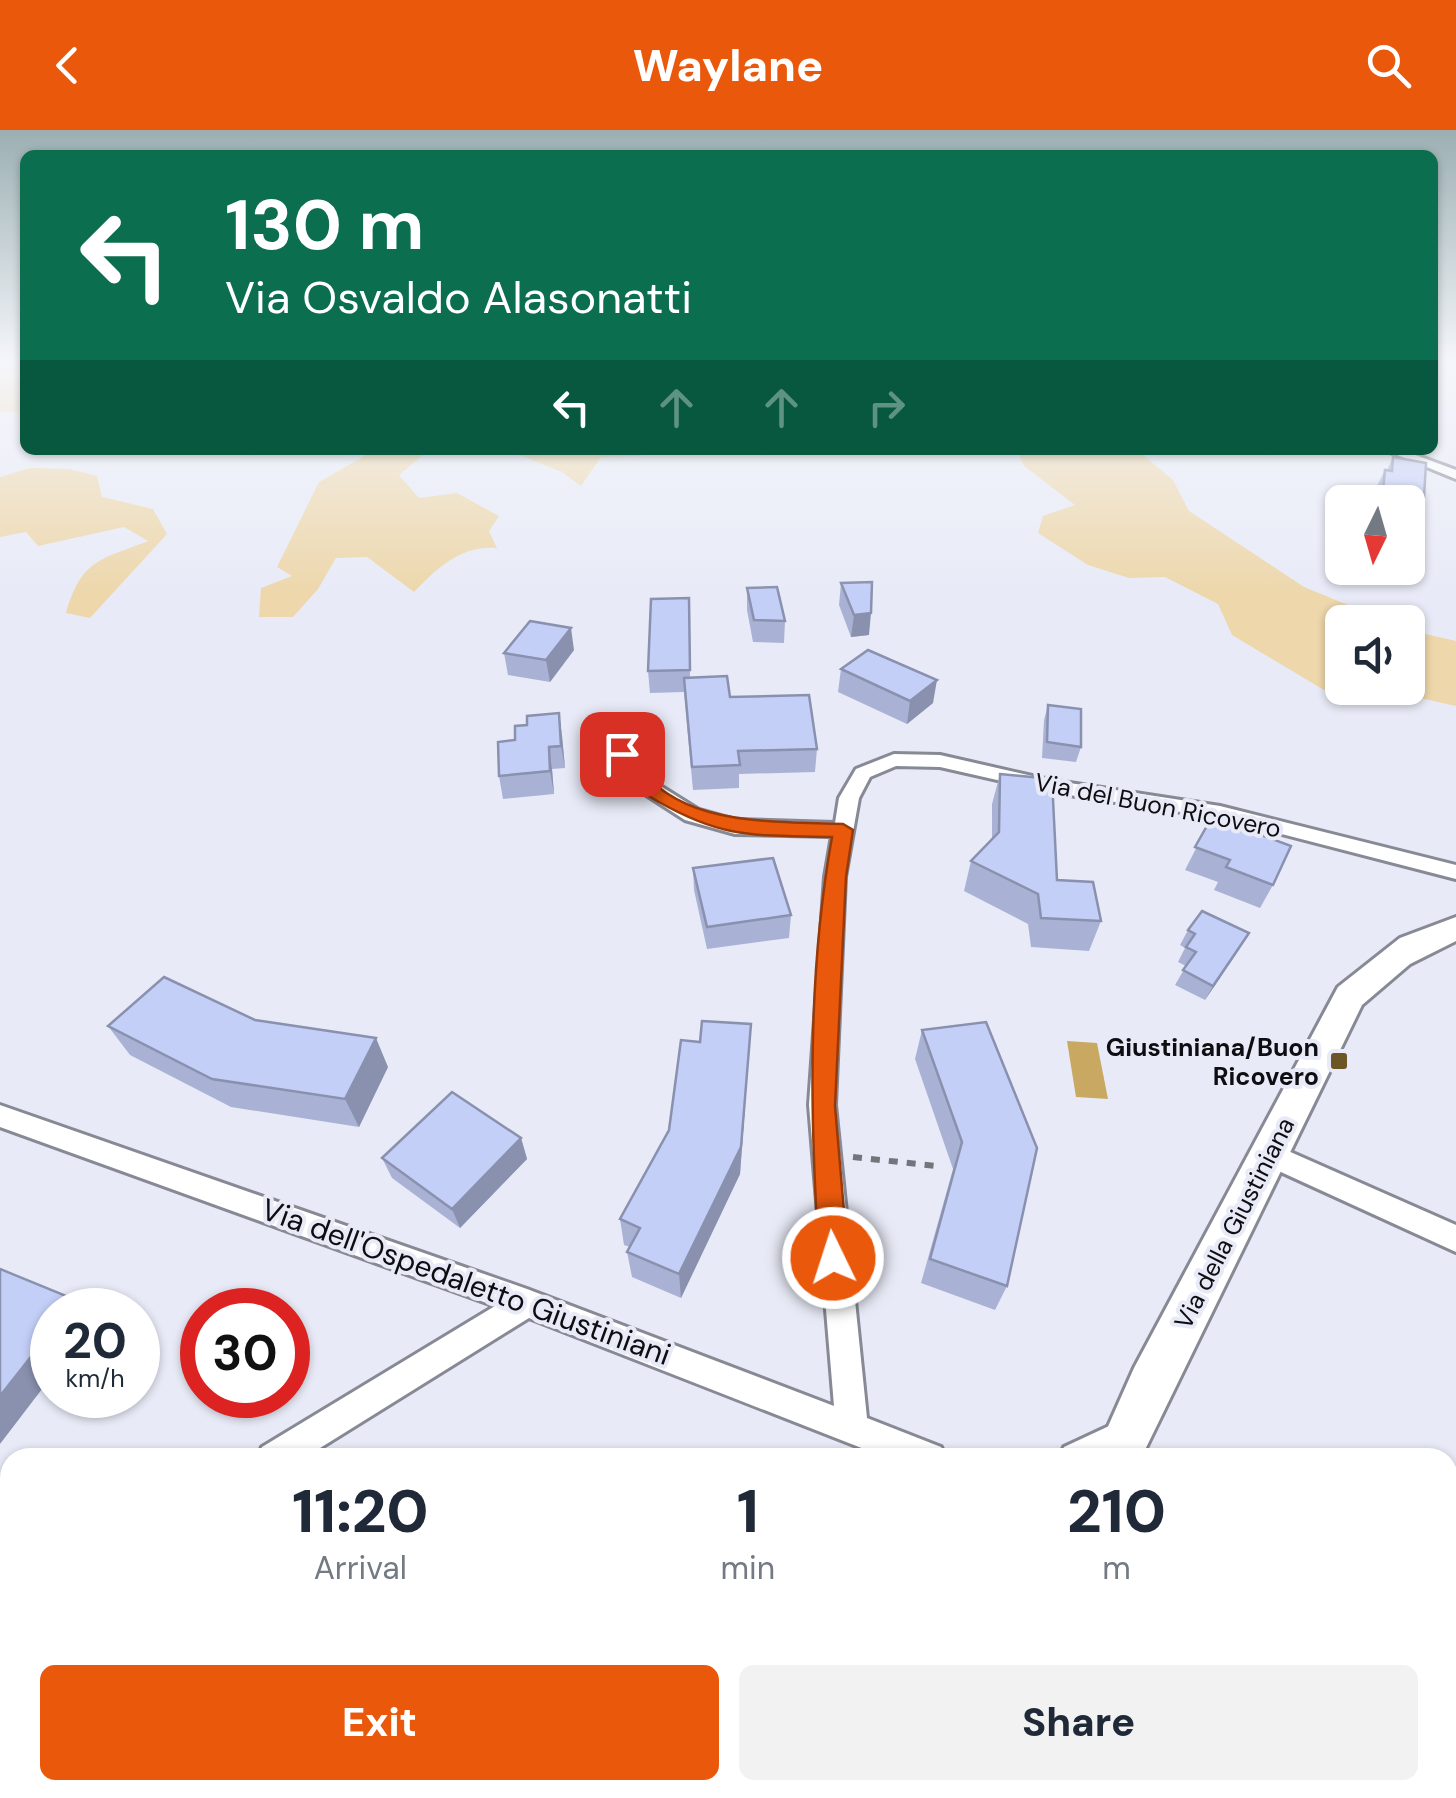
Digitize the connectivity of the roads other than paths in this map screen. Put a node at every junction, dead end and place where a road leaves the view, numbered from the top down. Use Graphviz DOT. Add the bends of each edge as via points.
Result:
graph roads {
  1 [pos="1404,455"];
  2 [pos="1456,475"];
  3 [pos="622,729"];
  4 [pos="843,830"];
  5 [pos="1456,872"];
  6 [pos="1456,928"];
  7 [pos="0,1116"];
  8 [pos="1270,1155"];
  9 [pos="1456,1239"];
  10 [pos="527,1303"];
  11 [pos="852,1428"];
  12 [pos="1121,1446"];
  13 [pos="290,1448"];
  14 [pos="904,1448"];
  1 -- 2 [label="street"];
  3 -- 4 [label="street" via="622,759 630,776 692,815 735,827"];
  4 -- 5 [label="street, Via del Buon Ricovero" via="863,773 882,763 923,759 1198,808"];
  4 -- 11 [label="street, Via del Buon Ricovero" via="824,1067"];
  6 -- 8 [label="street, Via della Giustiniana" via="1382,963 1350,996"];
  7 -- 10 [label="street, Via dell'Ospedaletto Giustiniani"];
  8 -- 9 [label="street"];
  8 -- 12 [label="street, Via della Giustiniana"];
  10 -- 11 [label="street, Via dell'Ospedaletto Giustiniani"];
  10 -- 13 [label="street"];
  11 -- 14 [label="street, Via dell'Ospedaletto Giustiniani"];
}
